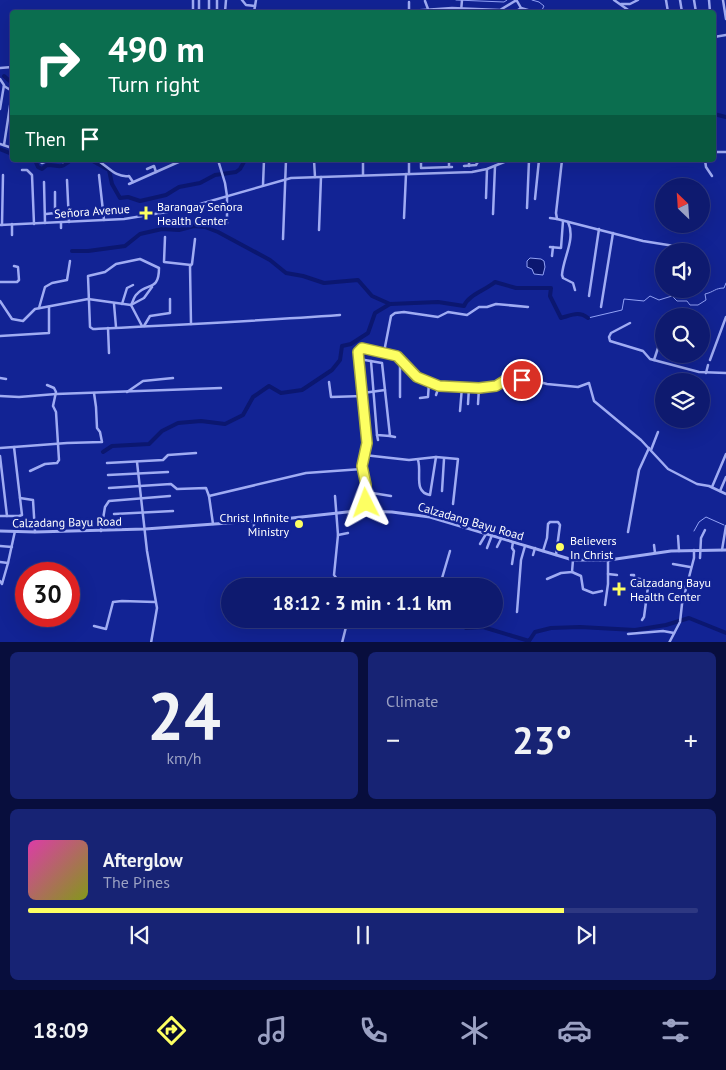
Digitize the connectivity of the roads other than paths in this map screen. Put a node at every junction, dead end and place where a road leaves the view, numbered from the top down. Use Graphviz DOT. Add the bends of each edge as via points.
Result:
graph roads {
  1 [pos="242,0"];
  2 [pos="256,0"];
  3 [pos="614,0"];
  4 [pos="638,0"];
  5 [pos="723,0"];
  6 [pos="409,2"];
  7 [pos="620,4"];
  8 [pos="255,6"];
  9 [pos="452,8"];
  10 [pos="520,8"];
  11 [pos="254,10"];
  12 [pos="409,10"];
  13 [pos="436,10"];
  14 [pos="458,10"];
  15 [pos="502,10"];
  16 [pos="526,10"];
  17 [pos="628,10"];
  18 [pos="726,19"];
  19 [pos="0,79"];
  20 [pos="4,86"];
  21 [pos="10,90"];
  22 [pos="10,105"];
  23 [pos="0,109"];
  24 [pos="0,144"];
  25 [pos="4,145"];
  26 [pos="10,147"];
  27 [pos="100,162"];
  28 [pos="178,162"];
  29 [pos="219,162"];
  30 [pos="264,162"];
  31 [pos="286,162"];
  32 [pos="314,162"];
  33 [pos="363,162"];
  34 [pos="409,162"];
  35 [pos="422,162"];
  36 [pos="449,162"];
  37 [pos="469,162"];
  38 [pos="478,162"];
  39 [pos="504,162"];
  40 [pos="529,162"];
  41 [pos="539,162"];
  42 [pos="562,162"];
  43 [pos="705,162"];
  44 [pos="464,166"];
  45 [pos="469,166"];
  46 [pos="495,166"];
  47 [pos="147,169"];
  48 [pos="487,169"];
  49 [pos="22,170"];
  50 [pos="156,172"];
  51 [pos="408,174"];
  52 [pos="3,175"];
  53 [pos="99,175"];
  54 [pos="363,175"];
  55 [pos="712,176"];
  56 [pos="315,177"];
  57 [pos="320,177"];
  58 [pos="286,179"];
  59 [pos="67,180"];
  60 [pos="44,182"];
  61 [pos="133,182"];
  62 [pos="128,184"];
  63 [pos="263,185"];
  64 [pos="55,192"];
  65 [pos="227,196"];
  66 [pos="486,198"];
  67 [pos="535,199"];
  68 [pos="1,208"];
  69 [pos="527,208"];
  70 [pos="46,214"];
  71 [pos="493,214"];
  72 [pos="404,218"];
  73 [pos="550,218"];
  74 [pos="557,219"];
  75 [pos="104,220"];
  76 [pos="565,221"];
  77 [pos="61,222"];
  78 [pos="69,222"];
  79 [pos="46,223"];
  80 [pos="227,223"];
  81 [pos="12,224"];
  82 [pos="34,224"];
  83 [pos="1,225"];
  84 [pos="61,228"];
  85 [pos="598,229"];
  86 [pos="319,230"];
  87 [pos="613,233"];
  88 [pos="12,234"];
  89 [pos="165,237"];
  90 [pos="195,239"];
  91 [pos="283,239"];
  92 [pos="656,243"];
  93 [pos="552,256"];
  94 [pos="70,261"];
  95 [pos="191,265"];
  96 [pos="14,266"];
  97 [pos="0,282"];
  98 [pos="133,285"];
  99 [pos="153,285"];
  100 [pos="574,290"];
  101 [pos="589,296"];
  102 [pos="88,299"];
  103 [pos="170,299"];
  104 [pos="0,302"];
  105 [pos="114,304"];
  106 [pos="122,304"];
  107 [pos="131,305"];
  108 [pos="49,307"];
  109 [pos="528,307"];
  110 [pos="601,307"];
  111 [pos="39,308"];
  112 [pos="340,315"];
  113 [pos="726,317"];
  114 [pos="630,323"];
  115 [pos="191,324"];
  116 [pos="143,326"];
  117 [pos="108,328"];
  118 [pos="116,328"];
  119 [pos="0,336"];
  120 [pos="384,352"];
  121 [pos="109,353"];
  122 [pos="655,357"];
  123 [pos="400,358"];
  124 [pos="359,359"];
  125 [pos="654,360"];
  126 [pos="710,360"];
  127 [pos="371,361"];
  128 [pos="708,365"];
  129 [pos="507,370"];
  130 [pos="706,373"];
  131 [pos="710,373"];
  132 [pos="726,373"];
  133 [pos="0,378"];
  134 [pos="173,378"];
  135 [pos="6,379"];
  136 [pos="508,380"];
  137 [pos="329,382"];
  138 [pos="429,382"];
  139 [pos="47,385"];
  140 [pos="439,386"];
  141 [pos="462,387"];
  142 [pos="469,387"];
  143 [pos="221,388"];
  144 [pos="479,388"];
  145 [pos="385,390"];
  146 [pos="126,392"];
  147 [pos="374,392"];
  148 [pos="94,393"];
  149 [pos="56,394"];
  150 [pos="363,394"];
  151 [pos="436,395"];
  152 [pos="0,396"];
  153 [pos="400,397"];
  154 [pos="420,398"];
  155 [pos="468,404"];
  156 [pos="478,404"];
  157 [pos="460,411"];
  158 [pos="658,432"];
  159 [pos="378,435"];
  160 [pos="390,436"];
  161 [pos="395,436"];
  162 [pos="378,440"];
  163 [pos="58,444"];
  164 [pos="14,447"];
  165 [pos="0,448"];
  166 [pos="650,449"];
  167 [pos="196,453"];
  168 [pos="726,454"];
  169 [pos="364,455"];
  170 [pos="0,456"];
  171 [pos="436,457"];
  172 [pos="444,459"];
  173 [pos="418,460"];
  174 [pos="137,462"];
  175 [pos="107,463"];
  176 [pos="1,469"];
  177 [pos="30,470"];
  178 [pos="362,470"];
  179 [pos="168,472"];
  180 [pos="139,473"];
  181 [pos="108,475"];
  182 [pos="726,477"];
  183 [pos="0,483"];
  184 [pos="4,484"];
  185 [pos="140,486"];
  186 [pos="712,487"];
  187 [pos="109,488"];
  188 [pos="442,491"];
  189 [pos="720,491"];
  190 [pos="366,492"];
  191 [pos="726,494"];
  192 [pos="170,496"];
  193 [pos="209,496"];
  194 [pos="335,496"];
  195 [pos="391,496"];
  196 [pos="20,498"];
  197 [pos="142,499"];
  198 [pos="453,504"];
  199 [pos="173,511"];
  200 [pos="365,511"];
  201 [pos="143,512"];
  202 [pos="335,512"];
  203 [pos="114,514"];
  204 [pos="0,516"];
  205 [pos="7,516"];
  206 [pos="254,520"];
  207 [pos="213,524"];
  208 [pos="726,527"];
  209 [pos="145,529"];
  210 [pos="705,530"];
  211 [pos="0,531"];
  212 [pos="15,531"];
  213 [pos="102,531"];
  214 [pos="35,532"];
  215 [pos="628,532"];
  216 [pos="348,533"];
  217 [pos="486,534"];
  218 [pos="254,535"];
  219 [pos="338,535"];
  220 [pos="492,535"];
  221 [pos="678,536"];
  222 [pos="501,537"];
  223 [pos="513,542"];
  224 [pos="480,544"];
  225 [pos="654,545"];
  226 [pos="0,546"];
  227 [pos="525,546"];
  228 [pos="12,547"];
  229 [pos="497,547"];
  230 [pos="487,548"];
  231 [pos="535,548"];
  232 [pos="694,550"];
  233 [pos="701,550"];
  234 [pos="724,550"];
  235 [pos="450,551"];
  236 [pos="543,551"];
  237 [pos="679,551"];
  238 [pos="655,553"];
  239 [pos="533,555"];
  240 [pos="556,555"];
  241 [pos="700,558"];
  242 [pos="573,560"];
  243 [pos="608,560"];
  244 [pos="0,562"];
  245 [pos="8,564"];
  246 [pos="512,564"];
  247 [pos="673,564"];
  248 [pos="690,567"];
  249 [pos="572,572"];
  250 [pos="608,574"];
  251 [pos="631,574"];
  252 [pos="617,575"];
  253 [pos="334,578"];
  254 [pos="442,578"];
  255 [pos="634,578"];
  256 [pos="548,580"];
  257 [pos="650,581"];
  258 [pos="0,582"];
  259 [pos="633,585"];
  260 [pos="644,587"];
  261 [pos="648,587"];
  262 [pos="686,588"];
  263 [pos="602,591"];
  264 [pos="155,602"];
  265 [pos="606,605"];
  266 [pos="517,612"];
  267 [pos="642,620"];
  268 [pos="94,626"];
  269 [pos="346,628"];
  270 [pos="628,634"];
  271 [pos="674,634"];
  272 [pos="151,642"];
  273 [pos="342,642"];
  274 [pos="668,642"];
  1 -- 8 [label="street" via="246,5"];
  2 -- 8 [label="street"];
  3 -- 7 [label="street"];
  4 -- 7 [label="street"];
  5 -- 18 [label="street"];
  6 -- 12 [label="street"];
  7 -- 17 [label="street"];
  8 -- 11 [label="street"];
  9 -- 13 [label="street"];
  9 -- 14 [label="street"];
  10 -- 15 [label="street" via="515,1"];
  10 -- 16 [label="street"];
  19 -- 20 [label="street"];
  20 -- 21 [label="street"];
  20 -- 23 [label="street"];
  22 -- 25 [label="street"];
  24 -- 25 [label="street"];
  25 -- 26 [label="street"];
  27 -- 61 [label="street" via="115,174 129,176"];
  28 -- 50 [label="street"];
  29 -- 65 [label="street"];
  30 -- 63 [label="street"];
  31 -- 58 [label="street"];
  32 -- 56 [label="street"];
  33 -- 54 [label="street"];
  34 -- 51 [label="street"];
  35 -- 36 [label="street" via="422,168 450,167"];
  37 -- 45 [label="street"];
  38 -- 45 [label="street"];
  39 -- 46 [label="street, Señora Avenue"];
  40 -- 69 [label="street"];
  41 -- 67 [label="street"];
  42 -- 74 [label="street"];
  43 -- 55 [label="street"];
  44 -- 45 [label="street"];
  46 -- 48 [label="street, Señora Avenue"];
  46 -- 71 [label="street"];
  47 -- 50 [label="street" via="154,166"];
  48 -- 51 [label="street, Señora Avenue"];
  48 -- 66 [label="street"];
  49 -- 82 [label="street" via="32,175"];
  50 -- 61 [label="street"];
  51 -- 54 [label="street, Señora Avenue"];
  51 -- 72 [label="street"];
  52 -- 68 [label="street"];
  53 -- 75 [label="street"];
  54 -- 57 [label="street, Señora Avenue"];
  56 -- 57 [label="street, Señora Avenue"];
  56 -- 58 [label="street, Señora Avenue"];
  57 -- 86 [label="street"];
  58 -- 63 [label="street, Señora Avenue"];
  58 -- 91 [label="street"];
  59 -- 78 [label="street"];
  60 -- 70 [label="street"];
  61 -- 62 [label="street"];
  63 -- 65 [label="street, Señora Avenue"];
  64 -- 70 [label="street" via="55,213"];
  65 -- 75 [label="street, Señora Avenue" via="180,210"];
  65 -- 80 [label="street"];
  68 -- 83 [label="street"];
  70 -- 79 [label="street"];
  73 -- 74 [label="street"];
  74 -- 76 [label="street"];
  75 -- 78 [label="street, Señora Avenue"];
  76 -- 85 [label="street"];
  76 -- 93 [label="street" via="561,248 552,247"];
  76 -- 100 [label="street" via="570,231 562,275 574,283"];
  77 -- 78 [label="street, Señora Avenue"];
  77 -- 79 [label="street, Señora Avenue"];
  77 -- 84 [label="street"];
  79 -- 82 [label="street, Señora Avenue"];
  81 -- 82 [label="street, Señora Avenue"];
  81 -- 83 [label="street, Señora Avenue"];
  81 -- 88 [label="street"];
  85 -- 87 [label="street"];
  85 -- 101 [label="street"];
  87 -- 92 [label="street"];
  87 -- 110 [label="street"];
  89 -- 95 [label="street" via="164,262"];
  90 -- 95 [label="street"];
  94 -- 111 [label="street" via="68,279 45,287"];
  95 -- 115 [label="street"];
  96 -- 97 [label="street" via="20,271 20,280"];
  98 -- 106 [label="street" via="128,288"];
  99 -- 102 [label="street" via="158,280 159,268 140,259 121,262 105,272 89,276"];
  99 -- 107 [label="street" via="144,298"];
  99 -- 107 [label="street" via="136,294"];
  102 -- 105 [label="street"];
  102 -- 108 [label="street"];
  102 -- 117 [label="street" via="90,327"];
  103 -- 116 [label="street" via="170,313 150,316"];
  104 -- 111 [label="street" via="15,320 24,320"];
  105 -- 106 [label="street"];
  105 -- 118 [label="street"];
  106 -- 107 [label="street"];
  107 -- 116 [label="street"];
  108 -- 111 [label="street"];
  108 -- 119 [label="street" via="49,333"];
  109 -- 120 [label="street" via="499,304 479,307 467,315 448,312 438,317 395,313 391,316"];
  112 -- 115 [label="street"];
  113 -- 126 [label="street"];
  114 -- 125 [label="street" via="611,334 610,340 643,351"];
  115 -- 116 [label="street"];
  116 -- 118 [label="street"];
  117 -- 118 [label="street"];
  117 -- 121 [label="street"];
  120 -- 123 [label="street"];
  120 -- 124 [label="street" via="362,348 358,352"];
  122 -- 125 [label="street"];
  123 -- 138 [label="street" via="417,377"];
  123 -- 153 [label="street"];
  124 -- 127 [label="street"];
  124 -- 150 [label="street"];
  125 -- 130 [label="street"];
  127 -- 145 [label="street" via="382,363"];
  127 -- 147 [label="street"];
  128 -- 130 [label="street"];
  129 -- 136 [label="street"];
  131 -- 132 [label="street"];
  133 -- 135 [label="street"];
  134 -- 146 [label="street" via="143,381"];
  136 -- 144 [label="street"];
  136 -- 166 [label="street" via="534,380 578,387 589,383 594,401"];
  137 -- 150 [label="street" via="331,397"];
  138 -- 140 [label="street"];
  138 -- 154 [label="street" via="428,398"];
  139 -- 149 [label="street" via="54,388"];
  140 -- 141 [label="street"];
  140 -- 151 [label="street"];
  141 -- 142 [label="street"];
  141 -- 157 [label="street"];
  142 -- 144 [label="street"];
  142 -- 155 [label="street"];
  143 -- 146 [label="street"];
  144 -- 156 [label="street"];
  145 -- 147 [label="street"];
  145 -- 160 [label="street"];
  146 -- 148 [label="street"];
  147 -- 150 [label="street"];
  147 -- 159 [label="street"];
  148 -- 149 [label="street"];
  148 -- 163 [label="street" via="97,428 102,442"];
  149 -- 152 [label="street"];
  149 -- 163 [label="street" via="53,406"];
  150 -- 169 [label="street" via="367,443"];
  158 -- 166 [label="street"];
  159 -- 160 [label="street"];
  159 -- 162 [label="street"];
  160 -- 161 [label="street"];
  163 -- 164 [label="street"];
  163 -- 177 [label="street" via="58,462"];
  164 -- 165 [label="street"];
  164 -- 196 [label="street"];
  166 -- 186 [label="street" via="668,469 698,484"];
  166 -- 215 [label="street" via="639,470"];
  167 -- 174 [label="street"];
  168 -- 186 [label="street"];
  169 -- 173 [label="street"];
  169 -- 178 [label="street"];
  170 -- 176 [label="street"];
  171 -- 172 [label="street"];
  171 -- 173 [label="street"];
  171 -- 173 [label="street" via="430,496 420,488"];
  172 -- 188 [label="street"];
  172 -- 198 [label="street" via="458,460"];
  174 -- 175 [label="street"];
  174 -- 180 [label="street"];
  176 -- 184 [label="street"];
  178 -- 190 [label="street"];
  178 -- 193 [label="street" via="306,473"];
  179 -- 180 [label="street"];
  180 -- 181 [label="street"];
  180 -- 185 [label="street"];
  182 -- 189 [label="street"];
  183 -- 184 [label="street"];
  184 -- 205 [label="street"];
  185 -- 187 [label="street"];
  185 -- 193 [label="street" via="171,484 177,489 206,488"];
  185 -- 197 [label="street"];
  186 -- 189 [label="street"];
  189 -- 191 [label="street"];
  190 -- 195 [label="street"];
  190 -- 200 [label="street"];
  192 -- 197 [label="street"];
  193 -- 207 [label="street"];
  194 -- 202 [label="street"];
  196 -- 205 [label="street" via="22,515"];
  196 -- 214 [label="street" via="32,500"];
  197 -- 201 [label="street"];
  197 -- 213 [label="street" via="109,501 105,507"];
  199 -- 201 [label="street"];
  200 -- 202 [label="street, Calzadang Bayu Road"];
  200 -- 217 [label="street, Calzadang Bayu Road" via="413,514"];
  201 -- 203 [label="street"];
  201 -- 209 [label="street"];
  202 -- 206 [label="street, Calzadang Bayu Road"];
  202 -- 219 [label="street"];
  204 -- 205 [label="street"];
  206 -- 207 [label="street, Calzadang Bayu Road"];
  206 -- 218 [label="street"];
  207 -- 209 [label="street, Calzadang Bayu Road"];
  208 -- 234 [label="street"];
  209 -- 213 [label="street, Calzadang Bayu Road"];
  209 -- 264 [label="street"];
  210 -- 233 [label="street"];
  211 -- 212 [label="street, Calzadang Bayu Road"];
  212 -- 214 [label="street, Calzadang Bayu Road"];
  212 -- 228 [label="street"];
  213 -- 214 [label="street, Calzadang Bayu Road"];
  216 -- 219 [label="street"];
  217 -- 220 [label="street, Calzadang Bayu Road"];
  217 -- 224 [label="street"];
  219 -- 253 [label="street"];
  220 -- 222 [label="street, Calzadang Bayu Road"];
  220 -- 230 [label="street"];
  221 -- 237 [label="street"];
  222 -- 223 [label="street, Calzadang Bayu Road"];
  222 -- 229 [label="street"];
  223 -- 227 [label="street, Calzadang Bayu Road"];
  223 -- 246 [label="street"];
  225 -- 238 [label="street"];
  226 -- 228 [label="street"];
  227 -- 231 [label="street, Calzadang Bayu Road"];
  227 -- 266 [label="street"];
  228 -- 245 [label="street"];
  231 -- 236 [label="street, Calzadang Bayu Road"];
  231 -- 239 [label="street"];
  232 -- 233 [label="street, Calzadang Bayu Road"];
  232 -- 237 [label="street, Calzadang Bayu Road"];
  232 -- 248 [label="street"];
  233 -- 234 [label="street, Calzadang Bayu Road"];
  233 -- 241 [label="street"];
  235 -- 254 [label="street"];
  236 -- 240 [label="street, Calzadang Bayu Road"];
  236 -- 240 [label="street" via="548,524 558,522"];
  237 -- 238 [label="street, Calzadang Bayu Road"];
  238 -- 243 [label="street, Calzadang Bayu Road"];
  240 -- 242 [label="street, Calzadang Bayu Road"];
  242 -- 243 [label="street, Calzadang Bayu Road"];
  242 -- 249 [label="street"];
  243 -- 250 [label="street"];
  244 -- 245 [label="street"];
  245 -- 258 [label="street" via="2,584"];
  247 -- 248 [label="street"];
  248 -- 262 [label="street"];
  249 -- 256 [label="street" via="560,573"];
  249 -- 263 [label="street" via="581,576 583,589 593,593"];
  250 -- 252 [label="street"];
  250 -- 265 [label="street"];
  251 -- 255 [label="street"];
  255 -- 257 [label="street"];
  255 -- 259 [label="street"];
  257 -- 261 [label="street"];
  257 -- 262 [label="street"];
  260 -- 261 [label="street"];
  261 -- 267 [label="street"];
  262 -- 271 [label="street" via="680,622"];
  264 -- 268 [label="street" via="114,602 106,629"];
  264 -- 272 [label="street"];
  269 -- 273 [label="street"];
  270 -- 271 [label="street" via="663,631"];
  271 -- 274 [label="street"];
}
